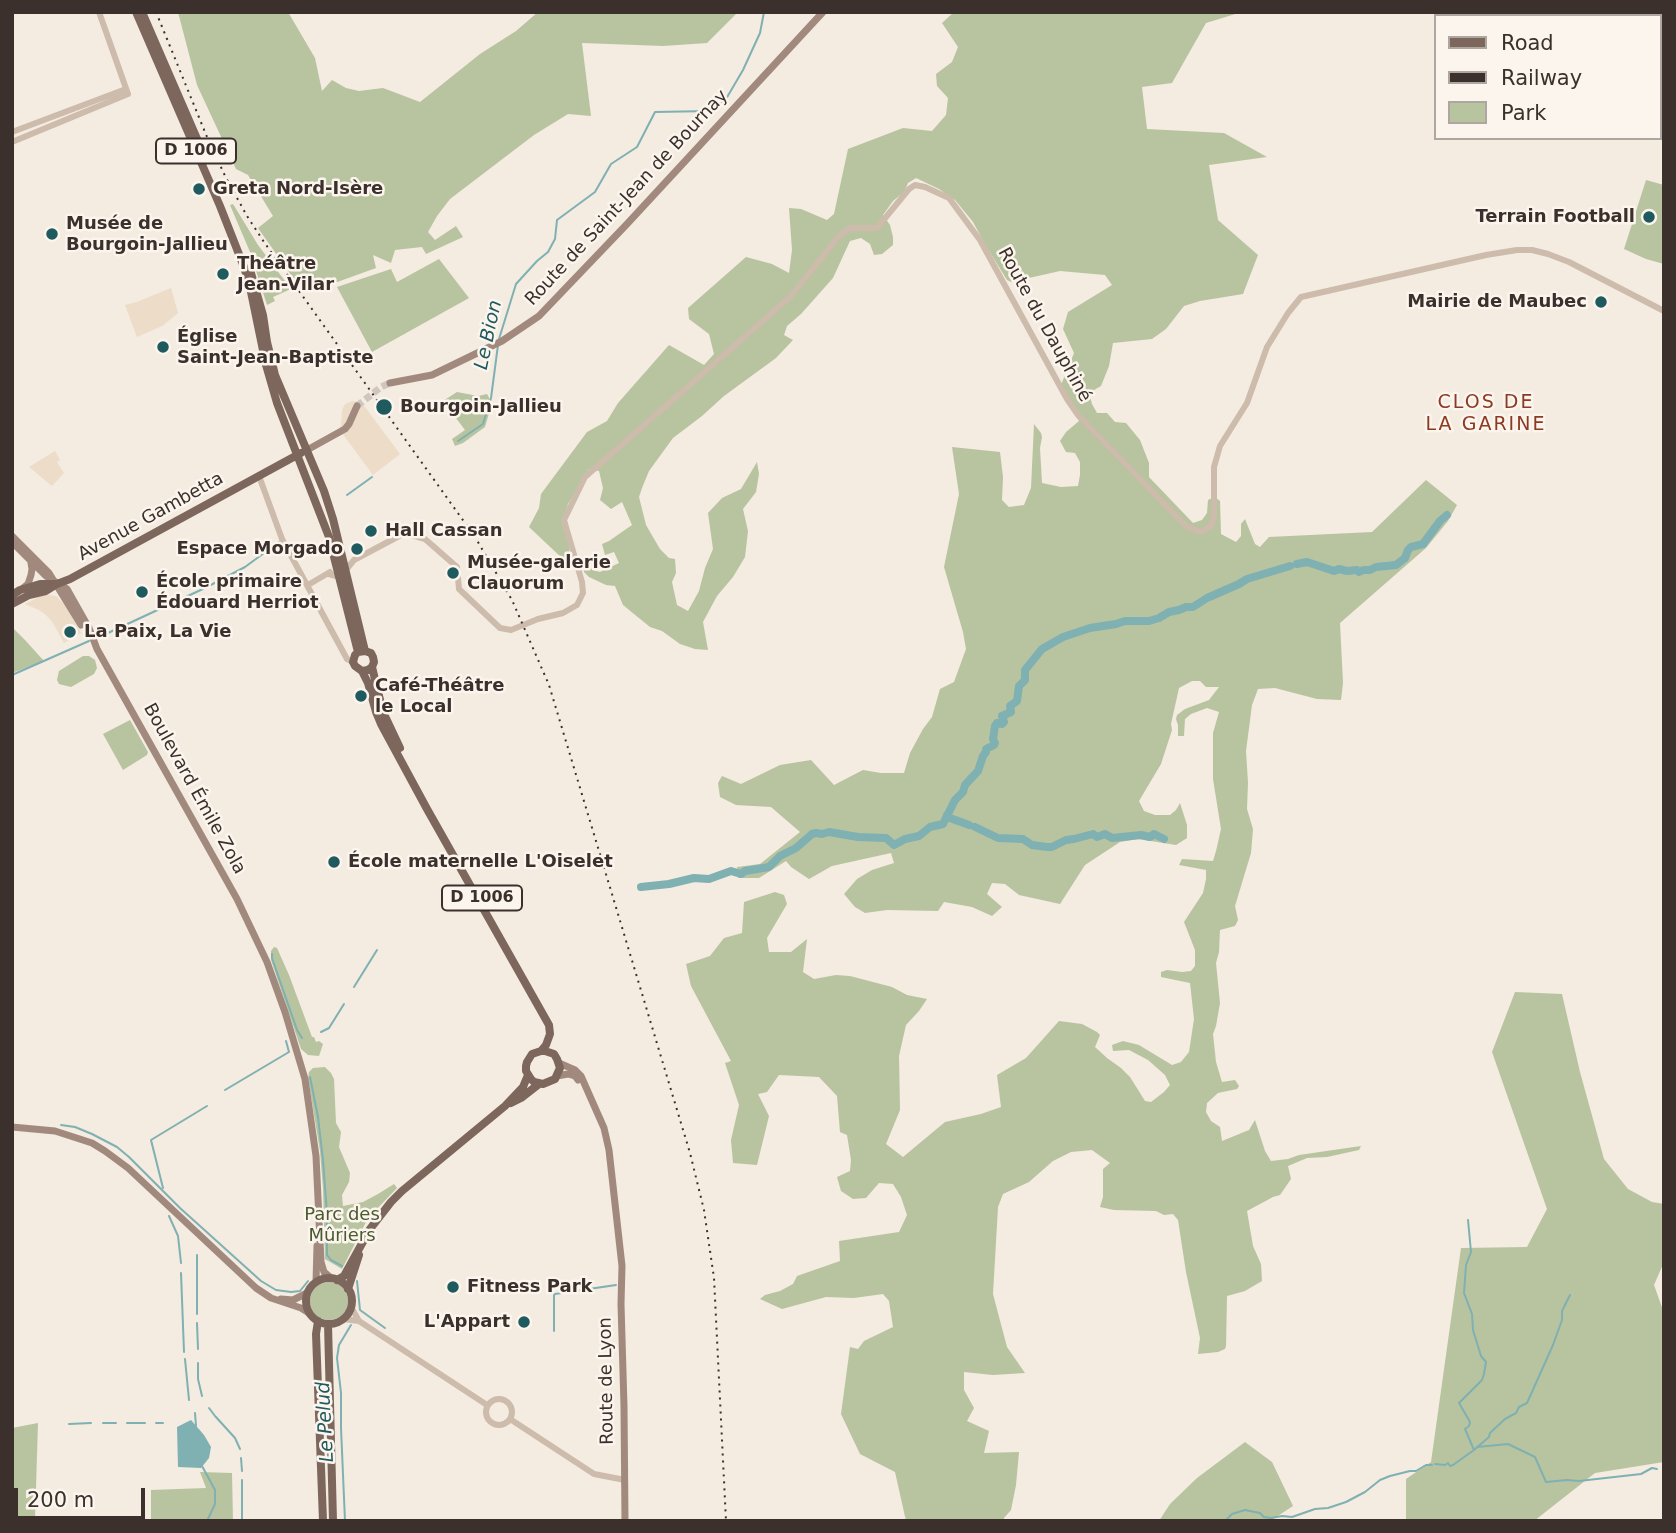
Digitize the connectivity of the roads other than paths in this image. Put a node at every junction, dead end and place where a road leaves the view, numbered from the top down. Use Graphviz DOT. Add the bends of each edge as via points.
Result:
graph roads {
  1 [pos="99,12"];
  2 [pos="136,12"];
  3 [pos="142,12"];
  4 [pos="823,12"];
  5 [pos="127,91"];
  6 [pos="12,132"];
  7 [pos="12,142"];
  8 [pos="254,292"];
  9 [pos="1664,311"];
  10 [pos="390,383"];
  11 [pos="356,406"];
  12 [pos="283,421"];
  13 [pos="307,450"];
  14 [pos="297,456"];
  15 [pos="259,477"];
  16 [pos="12,536"];
  17 [pos="12,542"];
  18 [pos="30,562"];
  19 [pos="343,567"];
  20 [pos="57,584"];
  21 [pos="308,585"];
  22 [pos="16,592"];
  23 [pos="12,604"];
  24 [pos="358,655"];
  25 [pos="372,667"];
  26 [pos="362,671"];
  27 [pos="541,1051"];
  28 [pos="554,1055"];
  29 [pos="559,1063"];
  30 [pos="528,1076"];
  31 [pos="557,1076"];
  32 [pos="539,1084"];
  33 [pos="505,1107"];
  34 [pos="12,1126"];
  35 [pos="319,1232"];
  36 [pos="363,1242"];
  37 [pos="334,1279"];
  38 [pos="621,1280"];
  39 [pos="316,1282"];
  40 [pos="348,1289"];
  41 [pos="264,1293"];
  42 [pos="307,1293"];
  43 [pos="351,1307"];
  44 [pos="309,1313"];
  45 [pos="343,1319"];
  46 [pos="318,1321"];
  47 [pos="359,1321"];
  48 [pos="328,1324"];
  49 [pos="487,1405"];
  50 [pos="510,1419"];
  51 [pos="625,1480"];
  52 [pos="323,1521"];
  53 [pos="332,1521"];
  54 [pos="626,1521"];
  1 -- 5 [label="street"];
  2 -- 8 [label="main road, D 1006"];
  3 -- 8 [label="main road, D 1006" via="223,200"];
  4 -- 10 [label="main road, Route de Saint-Jean de Bournay" via="539,316 502,341 432,375"];
  5 -- 6 [label="street"];
  5 -- 7 [label="street"];
  8 -- 12 [label="main road, D 1006" via="266,365"];
  8 -- 13 [label="main road, D 1006" via="273,367"];
  9 -- 19 [label="street, Route du Dauphiné" via="1569,262 1532,250 1486,255 1301,297 1267,347 1247,403 1220,446 1214,467 1214,517 1201,533 1185,526 1078,415 980,240 949,198 915,186 877,228 850,228 839,236 791,296 585,477 564,520 582,582 577,605 512,630 500,628 459,589 457,567 425,538 408,534"];
  11 -- 13 [label="main road" via="349,424"];
  12 -- 13 [label="main road, D 1006"];
  12 -- 14 [label="main road, D 1006"];
  13 -- 14 [label="main road, Avenue Gambetta"];
  13 -- 19 [label="main road, D 1006" via="333,519"];
  14 -- 15 [label="main road, Avenue Gambetta"];
  14 -- 19 [label="main road, D 1006"];
  15 -- 20 [label="main road, Avenue Gambetta"];
  15 -- 21 [label="street" via="282,539"];
  16 -- 20 [label="main road"];
  17 -- 18 [label="main road"];
  18 -- 20 [label="main road"];
  18 -- 22 [label="main road" via="28,584"];
  19 -- 21 [label="street" via="332,568"];
  19 -- 24 [label="main road, D 1006"];
  20 -- 22 [label="main road"];
  20 -- 23 [label="main road"];
  20 -- 35 [label="main road, Boulevard Émile Zola" via="93,641 260,947 305,1079 316,1157"];
  21 -- 24 [label="street" via="343,650"];
  24 -- 25 [label="main road" via="370,653"];
  24 -- 26 [label="main road" via="355,666"];
  25 -- 26 [label="main road"];
  25 -- 28 [label="main road, D 1006" via="397,744 551,1021"];
  26 -- 27 [label="main road, D 1006" via="391,743 549,1025 549,1038"];
  27 -- 28 [label="main road"];
  27 -- 30 [label="main road" via="529,1058"];
  28 -- 29 [label="main road"];
  29 -- 31 [label="main road"];
  29 -- 38 [label="main road" via="581,1076 607,1139"];
  30 -- 32 [label="main road"];
  30 -- 33 [label="main road"];
  31 -- 32 [label="main road"];
  31 -- 38 [label="main road" via="568,1074 578,1079 600,1129"];
  32 -- 33 [label="main road"];
  33 -- 36 [label="main road" via="402,1191"];
  34 -- 41 [label="main road" via="55,1131 92,1143 111,1155"];
  35 -- 37 [label="main road" via="322,1268"];
  35 -- 39 [label="main road"];
  36 -- 37 [label="main road" via="344,1276"];
  36 -- 40 [label="main road"];
  37 -- 39 [label="main road"];
  37 -- 40 [label="main road"];
  38 -- 51 [label="main road, Route de Lyon"];
  39 -- 42 [label="main road"];
  40 -- 43 [label="main road"];
  41 -- 42 [label="main road" via="293,1300"];
  41 -- 44 [label="main road"];
  42 -- 44 [label="main road"];
  43 -- 45 [label="main road"];
  43 -- 47 [label="street"];
  44 -- 46 [label="main road"];
  45 -- 47 [label="street"];
  45 -- 48 [label="main road"];
  46 -- 48 [label="main road"];
  46 -- 52 [label="main road"];
  47 -- 49 [label="street"];
  48 -- 53 [label="main road"];
  49 -- 50 [label="street" via="491,1423 499,1425"];
  49 -- 50 [label="street" via="497,1398 506,1400 512,1409"];
  50 -- 51 [label="street" via="594,1474"];
  51 -- 54 [label="main road, Route de Lyon"];
}
